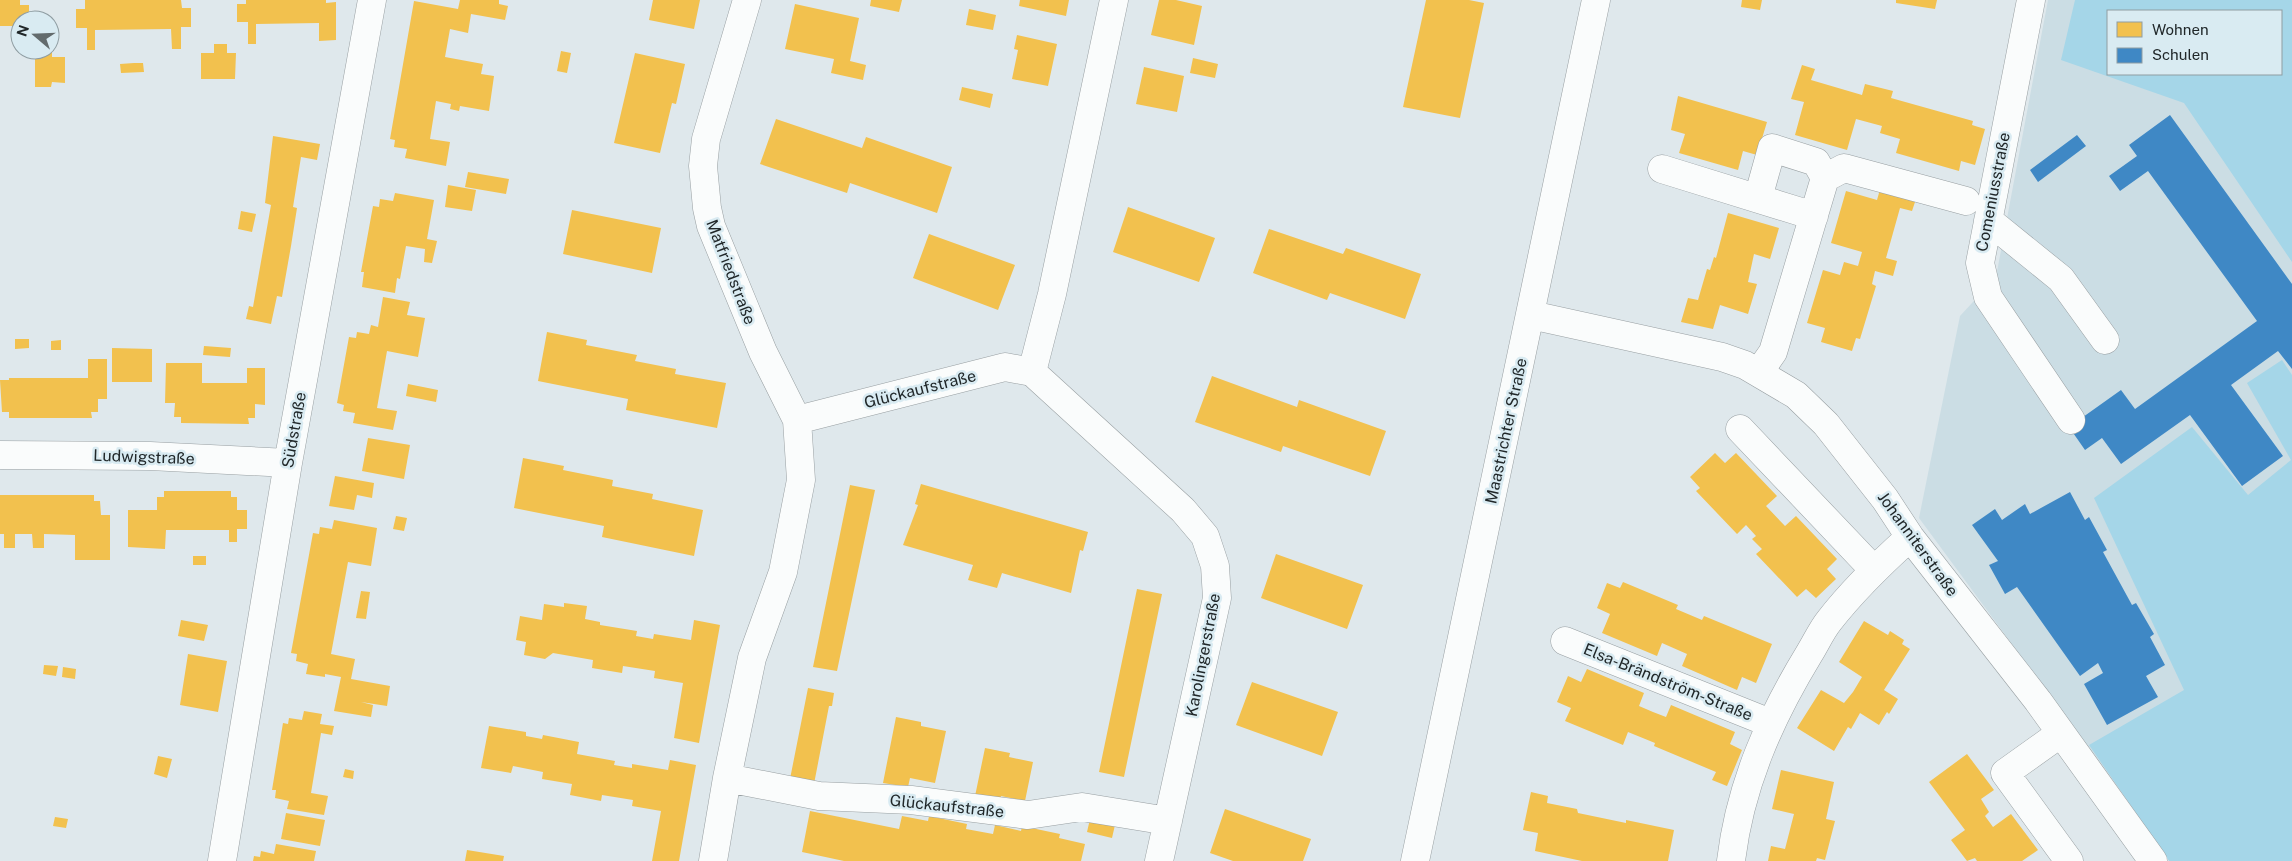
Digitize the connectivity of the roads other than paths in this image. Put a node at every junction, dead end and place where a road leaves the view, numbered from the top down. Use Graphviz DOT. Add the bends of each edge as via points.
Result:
graph roads {
  1 [pos="372,0"];
  2 [pos="747,0"];
  3 [pos="1114,0"];
  4 [pos="1596,0"];
  5 [pos="2031,0"];
  6 [pos="1662,169"];
  7 [pos="1825,178"];
  8 [pos="1758,198"];
  9 [pos="1966,201"];
  10 [pos="1814,216"];
  11 [pos="1988,220"];
  12 [pos="1531,315"];
  13 [pos="2105,340"];
  14 [pos="1032,372"];
  15 [pos="1759,372"];
  16 [pos="796,420"];
  17 [pos="2071,420"];
  18 [pos="1740,429"];
  19 [pos="0,455"];
  20 [pos="288,463"];
  21 [pos="1910,537"];
  22 [pos="1873,569"];
  23 [pos="1565,641"];
  24 [pos="1770,723"];
  25 [pos="2061,733"];
  26 [pos="727,778"];
  27 [pos="1168,821"];
  28 [pos="222,861"];
  29 [pos="713,861"];
  30 [pos="1159,861"];
  31 [pos="1416,861"];
  32 [pos="1731,861"];
  33 [pos="2068,861"];
  34 [pos="2154,861"];
  1 -- 20 [label="street, Südstraße"];
  2 -- 16 [label="street, Matfriedstraße" via="706,138 703,166 707,208 711,226 763,352"];
  3 -- 14 [label="street" via="1052,294"];
  4 -- 12 [label="street, Maastrichter Straße"];
  5 -- 11 [label="street, Comeniusstraße"];
  6 -- 8 [label="street"];
  7 -- 8 [label="street" via="1816,162 1772,148"];
  7 -- 9 [label="street" via="1844,168"];
  7 -- 10 [label="street"];
  8 -- 10 [label="street"];
  10 -- 15 [label="street" via="1773,352"];
  11 -- 13 [label="street" via="2061,279"];
  11 -- 17 [label="street, Comeniusstraße" via="1980,263 1988,296"];
  12 -- 15 [label="street, Johanniterstraße" via="1683,347"];
  12 -- 31 [label="street, Maastrichter Straße"];
  14 -- 16 [label="street, Glückaufstraße" via="1005,367"];
  14 -- 27 [label="street, Karolingerstraße" via="1183,510 1205,536 1215,566 1217,598"];
  15 -- 21 [label="street, Johanniterstraße" via="1796,395 1826,424 1885,498"];
  16 -- 26 [label="street" via="801,480 783,572 752,658"];
  18 -- 22 [label="street"];
  19 -- 20 [label="street, Ludwigstraße" via="150,456"];
  20 -- 28 [label="street, Südstraße"];
  21 -- 22 [label="street, Elsa-Brändström-Straße"];
  21 -- 25 [label="street, Johanniterstraße"];
  22 -- 24 [label="street, Elsa-Brändström-Straße" via="1828,622"];
  23 -- 24 [label="street, Elsa-Brändström-Straße"];
  24 -- 32 [label="street, Elsa-Brändström-Straße" via="1744,791"];
  25 -- 33 [label="street" via="2005,773"];
  25 -- 34 [label="street, Johanniterstraße"];
  26 -- 27 [label="street, Glückaufstraße" via="819,796 911,800 1028,815 1082,807"];
  26 -- 29 [label="street"];
  27 -- 30 [label="street, Karolingerstraße"];
}
